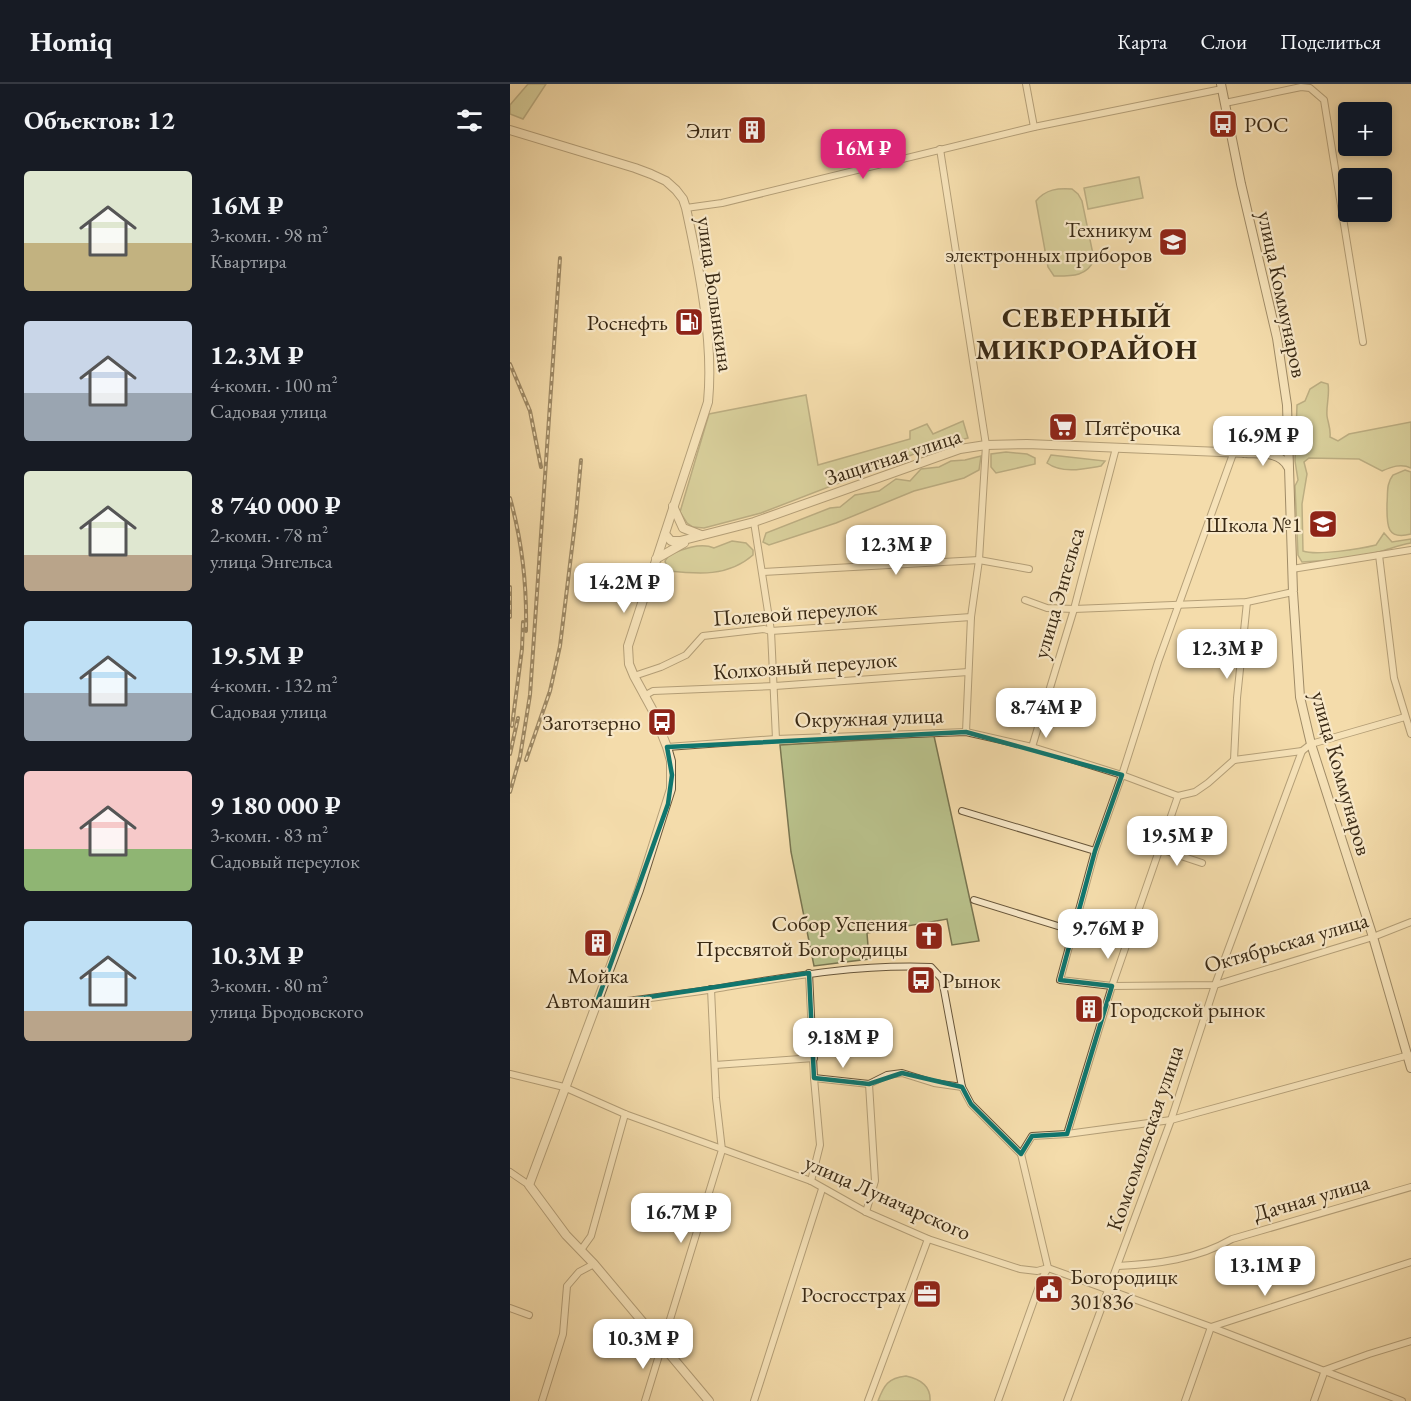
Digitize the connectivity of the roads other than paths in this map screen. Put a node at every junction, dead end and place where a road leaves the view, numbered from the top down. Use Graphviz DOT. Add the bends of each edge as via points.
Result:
graph roads {
  1 [pos="1026,84"];
  2 [pos="1222,86"];
  3 [pos="1225,103"];
  4 [pos="1034,127"];
  5 [pos="510,130"];
  6 [pos="940,149"];
  7 [pos="686,208"];
  8 [pos="1364,342"];
  9 [pos="1288,422"];
  10 [pos="1262,441"];
  11 [pos="986,446"];
  12 [pos="1288,446"];
  13 [pos="1116,448"];
  14 [pos="1233,453"];
  15 [pos="1245,453"];
  16 [pos="1275,455"];
  17 [pos="1289,471"];
  18 [pos="674,506"];
  19 [pos="754,522"];
  20 [pos="683,528"];
  21 [pos="666,531"];
  22 [pos="702,535"];
  23 [pos="1411,550"];
  24 [pos="1379,555"];
  25 [pos="656,559"];
  26 [pos="979,560"];
  27 [pos="1029,569"];
  28 [pos="1292,569"];
  29 [pos="763,572"];
  30 [pos="1293,592"];
  31 [pos="1025,600"];
  32 [pos="1247,602"];
  33 [pos="1179,603"];
  34 [pos="1074,609"];
  35 [pos="971,617"];
  36 [pos="771,631"];
  37 [pos="968,672"];
  38 [pos="634,676"];
  39 [pos="775,686"];
  40 [pos="644,696"];
  41 [pos="1405,717"];
  42 [pos="966,732"];
  43 [pos="1411,734"];
  44 [pos="776,739"];
  45 [pos="1311,744"];
  46 [pos="667,747"];
  47 [pos="1032,747"];
  48 [pos="1302,751"];
  49 [pos="1234,760"];
  50 [pos="1122,775"];
  51 [pos="1178,796"];
  52 [pos="962,811"];
  53 [pos="1160,849"];
  54 [pos="1095,851"];
  55 [pos="1202,863"];
  56 [pos="974,900"];
  57 [pos="1411,922"];
  58 [pos="1074,931"];
  59 [pos="1372,937"];
  60 [pos="809,973"];
  61 [pos="1215,985"];
  62 [pos="1112,986"];
  63 [pos="711,989"];
  64 [pos="596,1005"];
  65 [pos="1409,1055"];
  66 [pos="814,1058"];
  67 [pos="716,1065"];
  68 [pos="1411,1068"];
  69 [pos="510,1074"];
  70 [pos="814,1078"];
  71 [pos="869,1084"];
  72 [pos="564,1087"];
  73 [pos="962,1087"];
  74 [pos="625,1114"];
  75 [pos="1171,1120"];
  76 [pos="1067,1134"];
  77 [pos="722,1150"];
  78 [pos="1021,1154"];
  79 [pos="510,1172"];
  80 [pos="811,1181"];
  81 [pos="529,1185"];
  82 [pos="1411,1186"];
  83 [pos="822,1189"];
  84 [pos="866,1212"];
  85 [pos="928,1239"];
  86 [pos="581,1250"];
  87 [pos="1411,1262"];
  88 [pos="594,1264"];
  89 [pos="1118,1266"];
  90 [pos="1048,1268"];
  91 [pos="1107,1290"];
  92 [pos="510,1308"];
  93 [pos="529,1315"];
  94 [pos="1211,1327"];
  95 [pos="1411,1341"];
  96 [pos="663,1346"];
  97 [pos="1325,1370"];
  98 [pos="542,1401"];
  99 [pos="645,1401"];
  100 [pos="709,1401"];
  101 [pos="754,1401"];
  102 [pos="868,1401"];
  103 [pos="998,1401"];
  104 [pos="1067,1401"];
  105 [pos="1185,1401"];
  106 [pos="1314,1401"];
  107 [pos="1402,1401"];
  1 -- 4 [label="street"];
  2 -- 3 [label="main road, улица Коммунаров"];
  2 -- 4 [label="street"];
  3 -- 8 [label="street" via="1301,87 1310,88 1324,100"];
  3 -- 9 [label="main road, улица Коммунаров" via="1277,338"];
  4 -- 6 [label="street"];
  5 -- 7 [label="street, улица Волынкина" via="651,174 676,190"];
  6 -- 7 [label="street"];
  6 -- 11 [label="street"];
  7 -- 18 [label="street, улица Волынкина" via="704,309 710,384 701,429"];
  9 -- 10 [label="main road"];
  9 -- 12 [label="main road, улица Коммунаров"];
  10 -- 12 [label="main road" via="1277,438"];
  10 -- 15 [label="main road"];
  11 -- 13 [label="street, Защитная улица"];
  11 -- 19 [label="street, Защитная улица" via="960,449"];
  11 -- 26 [label="street"];
  12 -- 16 [label="main road"];
  12 -- 17 [label="main road, улица Коммунаров"];
  13 -- 14 [label="street, Защитная улица"];
  13 -- 34 [label="street, улица Энгельса"];
  14 -- 15 [label="street, Защитная улица"];
  14 -- 33 [label="street"];
  15 -- 16 [label="main road"];
  16 -- 17 [label="main road" via="1283,459"];
  17 -- 28 [label="main road, улица Коммунаров"];
  18 -- 20 [label="street"];
  18 -- 21 [label="street, улица Волынкина"];
  19 -- 22 [label="street, Защитная улица"];
  19 -- 29 [label="street"];
  20 -- 21 [label="street"];
  20 -- 22 [label="street"];
  21 -- 22 [label="street" via="671,541"];
  21 -- 25 [label="street, улица Волынкина"];
  22 -- 25 [label="street"];
  23 -- 24 [label="street"];
  24 -- 28 [label="street"];
  24 -- 41 [label="street" via="1394,678"];
  25 -- 38 [label="street, улица Волынкина" via="628,646"];
  26 -- 27 [label="street"];
  26 -- 29 [label="street"];
  26 -- 35 [label="street"];
  28 -- 30 [label="main road, улица Коммунаров"];
  29 -- 36 [label="street"];
  30 -- 32 [label="street"];
  30 -- 45 [label="main road, улица Коммунаров" via="1300,697"];
  31 -- 34 [label="street" via="1047,608"];
  32 -- 33 [label="street"];
  32 -- 49 [label="street"];
  33 -- 34 [label="street"];
  33 -- 50 [label="street"];
  34 -- 47 [label="street, улица Энгельса"];
  35 -- 36 [label="street, Полевой переулок"];
  35 -- 37 [label="street"];
  36 -- 38 [label="street, Полевой переулок" via="703,636 686,655"];
  36 -- 39 [label="street"];
  37 -- 39 [label="street, Колхозный переулок"];
  37 -- 42 [label="street"];
  38 -- 40 [label="street, улица Волынкина"];
  39 -- 40 [label="street, Колхозный переулок" via="653,691"];
  39 -- 44 [label="street"];
  40 -- 46 [label="street, улица Волынкина"];
  41 -- 43 [label="street"];
  41 -- 45 [label="street"];
  42 -- 44 [label="street, Окружная улица"];
  42 -- 47 [label="street, Окружная улица"];
  44 -- 46 [label="street, Окружная улица"];
  45 -- 48 [label="street"];
  45 -- 59 [label="main road, улица Коммунаров"];
  46 -- 64 [label="street, улица Волынкина" via="672,775 668,804"];
  47 -- 50 [label="street, Окружная улица"];
  48 -- 49 [label="street"];
  48 -- 61 [label="street, Комсомольская улица"];
  49 -- 51 [label="street" via="1196,792"];
  50 -- 51 [label="street, Окружная улица"];
  50 -- 54 [label="street"];
  51 -- 53 [label="street"];
  52 -- 54 [label="street"];
  53 -- 55 [label="street"];
  53 -- 62 [label="street"];
  54 -- 58 [label="street"];
  56 -- 58 [label="street"];
  57 -- 59 [label="street, Октябрьская улица"];
  58 -- 62 [label="street, Октябрьская улица" via="1060,980"];
  59 -- 61 [label="street, Октябрьская улица"];
  59 -- 65 [label="main road, улица Коммунаров"];
  60 -- 63 [label="street"];
  60 -- 66 [label="street"];
  60 -- 73 [label="street" via="896,965 932,967 942,979"];
  61 -- 62 [label="street, Октябрьская улица"];
  61 -- 75 [label="street, Комсомольская улица"];
  62 -- 76 [label="street"];
  63 -- 64 [label="street"];
  63 -- 67 [label="street"];
  64 -- 72 [label="street, улица Волынкина"];
  65 -- 68 [label="main road, улица Коммунаров"];
  65 -- 75 [label="street"];
  66 -- 67 [label="street"];
  66 -- 70 [label="street"];
  67 -- 77 [label="street"];
  69 -- 72 [label="street, улица Луначарского"];
  70 -- 71 [label="street"];
  70 -- 80 [label="street" via="820,1145"];
  71 -- 73 [label="street" via="902,1073"];
  71 -- 84 [label="street" via="875,1181"];
  72 -- 74 [label="street, улица Луначарского"];
  72 -- 81 [label="street, улица Волынкина"];
  73 -- 78 [label="street" via="971,1104"];
  74 -- 77 [label="street, улица Луначарского"];
  74 -- 86 [label="street" via="591,1236"];
  75 -- 76 [label="street"];
  75 -- 89 [label="street, Комсомольская улица"];
  76 -- 78 [label="street" via="1032,1136"];
  77 -- 80 [label="street, улица Луначарского"];
  77 -- 96 [label="street"];
  78 -- 90 [label="street"];
  79 -- 81 [label="street"];
  80 -- 83 [label="street, улица Луначарского"];
  81 -- 86 [label="street"];
  82 -- 89 [label="street, Дачная улица" via="1232,1239 1213,1250 1150,1264"];
  83 -- 84 [label="street, улица Луначарского"];
  83 -- 101 [label="street"];
  84 -- 85 [label="street, улица Луначарского"];
  85 -- 90 [label="street, улица Луначарского" via="1020,1269"];
  85 -- 102 [label="street"];
  86 -- 88 [label="street"];
  87 -- 94 [label="street"];
  88 -- 96 [label="street"];
  88 -- 98 [label="street" via="579,1272 567,1286 563,1334"];
  89 -- 91 [label="street, Комсомольская улица"];
  90 -- 91 [label="street, улица Луначарского"];
  90 -- 103 [label="street"];
  91 -- 94 [label="street, улица Луначарского"];
  91 -- 104 [label="street, Комсомольская улица"];
  92 -- 93 [label="street"];
  94 -- 97 [label="street, улица Луначарского"];
  94 -- 105 [label="street"];
  95 -- 97 [label="street"];
  96 -- 99 [label="street"];
  96 -- 100 [label="street"];
  97 -- 106 [label="street"];
  97 -- 107 [label="street, улица Луначарского"];
}
